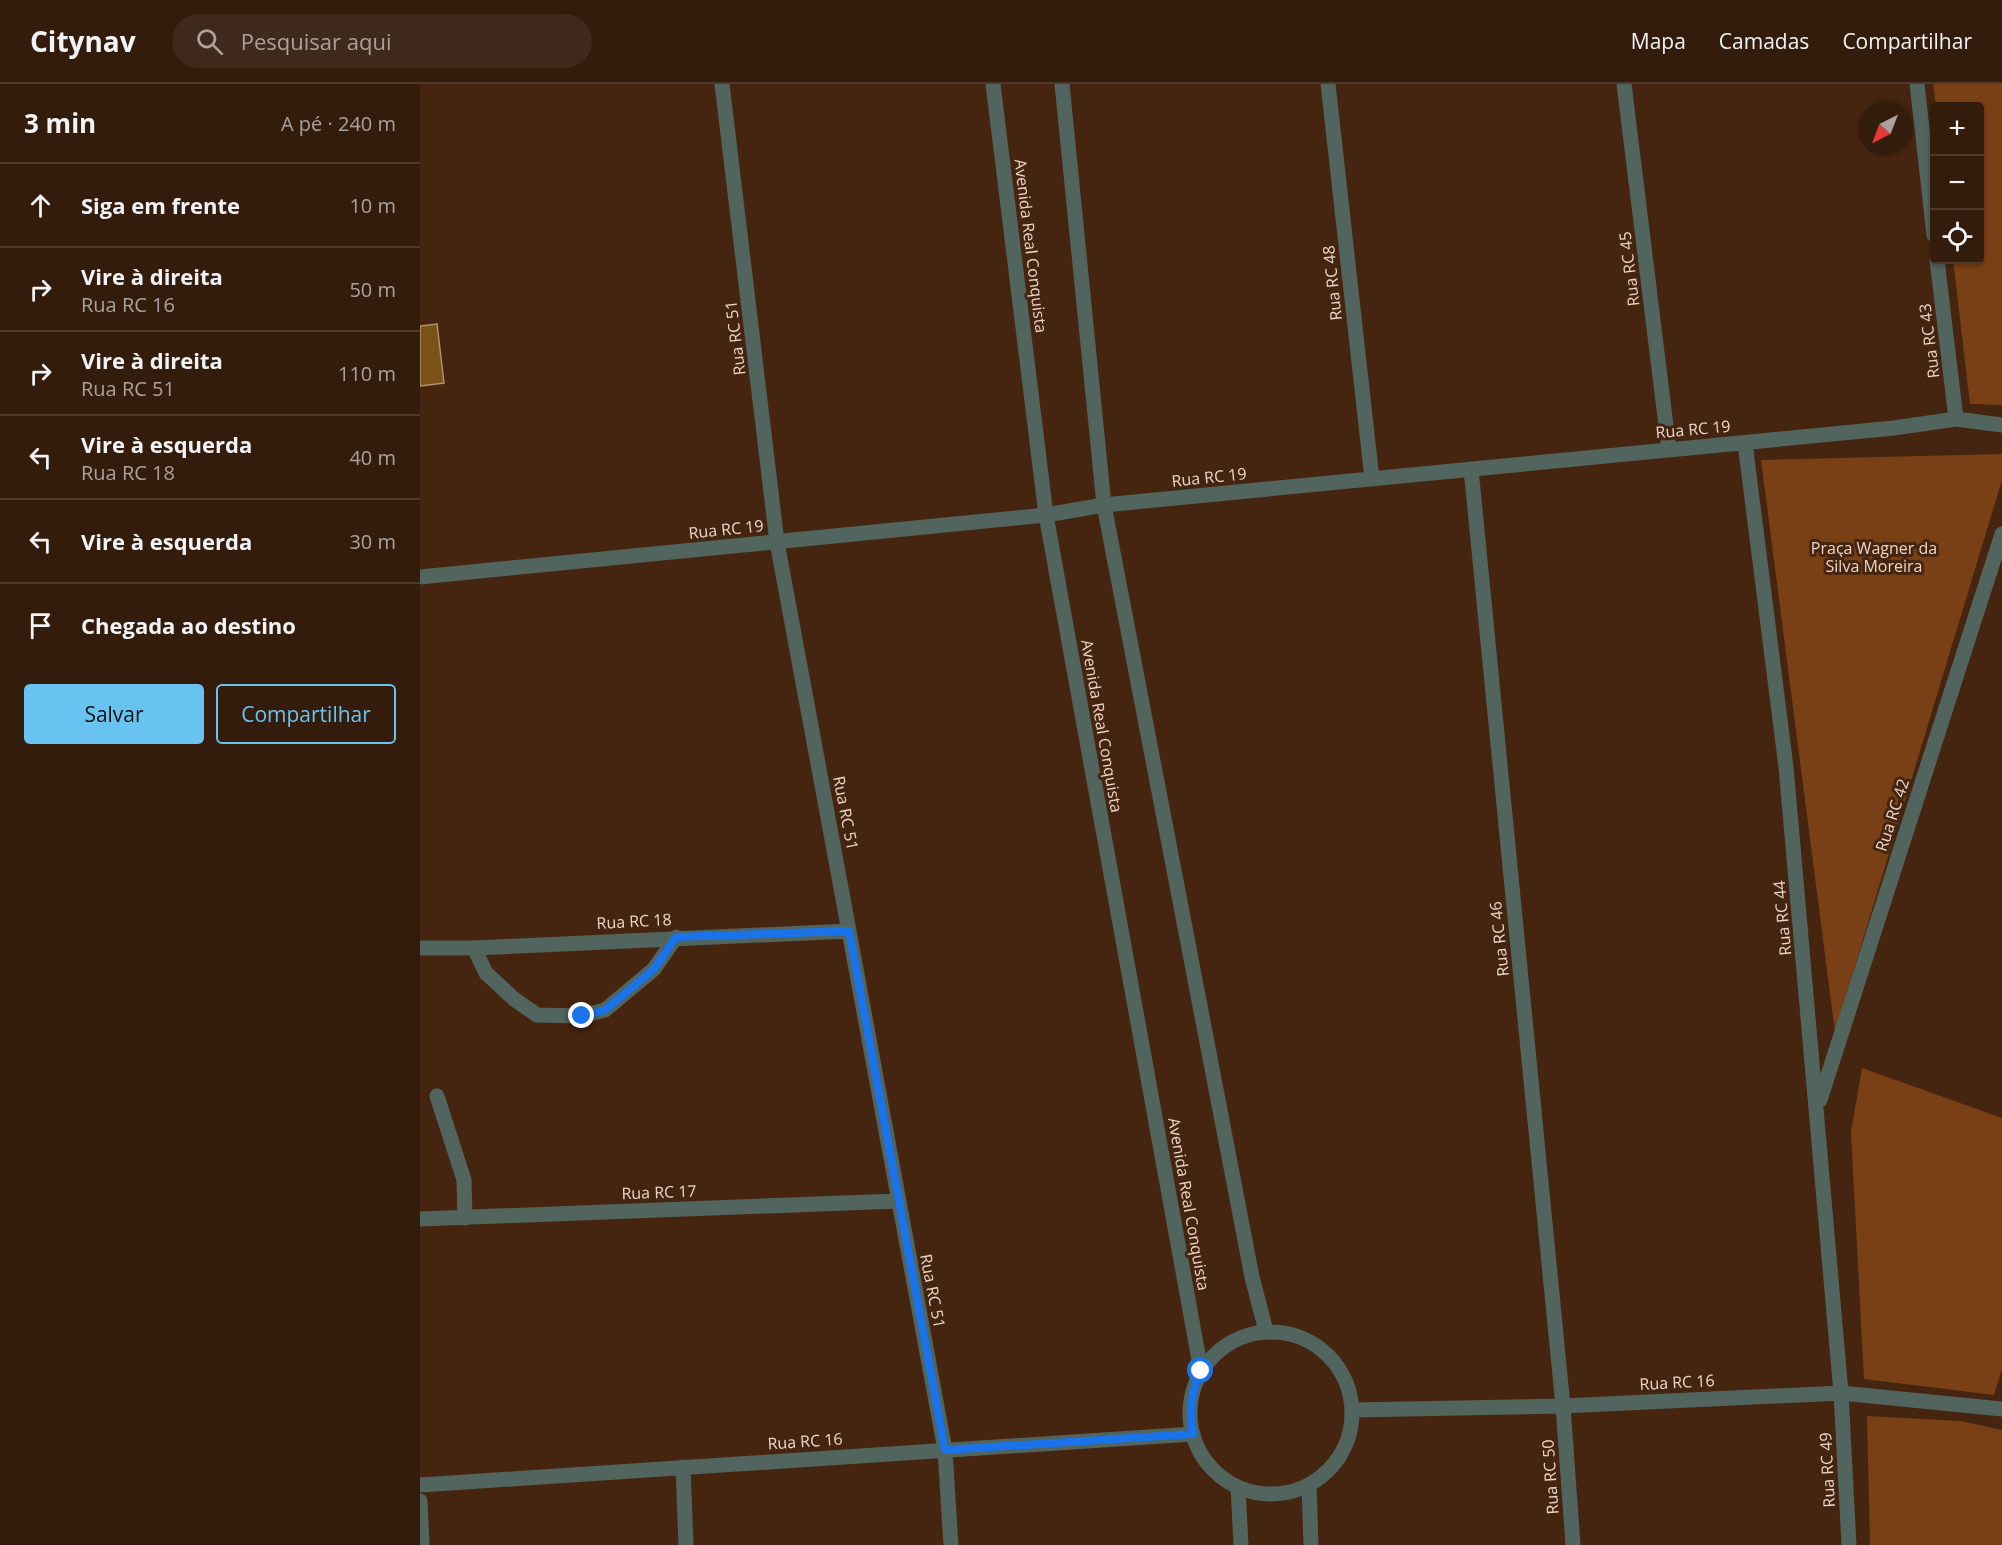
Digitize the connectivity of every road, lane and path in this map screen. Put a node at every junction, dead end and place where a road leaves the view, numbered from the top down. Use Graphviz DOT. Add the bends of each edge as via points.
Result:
graph roads {
  1 [pos="722,84"];
  2 [pos="993,84"];
  3 [pos="1062,84"];
  4 [pos="1328,84"];
  5 [pos="1624,84"];
  6 [pos="1917,84"];
  7 [pos="1932,210"];
  8 [pos="1937,264"];
  9 [pos="1956,419"];
  10 [pos="2002,424"];
  11 [pos="1745,443"];
  12 [pos="1669,450"];
  13 [pos="1471,469"];
  14 [pos="1372,479"];
  15 [pos="1104,505"];
  16 [pos="1046,515"];
  17 [pos="2002,534"];
  18 [pos="777,542"];
  19 [pos="420,577"];
  20 [pos="849,931"];
  21 [pos="676,937"];
  22 [pos="420,948"];
  23 [pos="474,948"];
  24 [pos="438,1096"];
  25 [pos="1817,1107"];
  26 [pos="898,1201"];
  27 [pos="465,1218"];
  28 [pos="420,1219"];
  29 [pos="1266,1332"];
  30 [pos="1201,1371"];
  31 [pos="1841,1392"];
  32 [pos="1563,1406"];
  33 [pos="2001,1406"];
  34 [pos="1352,1410"];
  35 [pos="1193,1434"];
  36 [pos="945,1450"];
  37 [pos="683,1467"];
  38 [pos="420,1485"];
  39 [pos="1309,1485"];
  40 [pos="1238,1487"];
  41 [pos="420,1501"];
  42 [pos="422,1545"];
  43 [pos="686,1545"];
  44 [pos="951,1545"];
  45 [pos="1241,1545"];
  46 [pos="1311,1545"];
  47 [pos="1573,1545"];
  48 [pos="1849,1545"];
  1 -- 18 [label="street, Rua RC 51"];
  2 -- 16 [label="street, Avenida Real Conquista"];
  3 -- 15 [label="street"];
  4 -- 14 [label="street, Rua RC 48"];
  5 -- 12 [label="street, Rua RC 45"];
  6 -- 7 [label="street"];
  8 -- 9 [label="street, Rua RC 43"];
  9 -- 10 [label="street, Rua RC 19"];
  9 -- 11 [label="street, Rua RC 19"];
  11 -- 12 [label="street, Rua RC 19"];
  11 -- 25 [label="street, Rua RC 44" via="1786,767"];
  12 -- 13 [label="street, Rua RC 19"];
  13 -- 14 [label="street, Rua RC 19"];
  13 -- 32 [label="street, Rua RC 46"];
  14 -- 15 [label="street, Rua RC 19"];
  15 -- 16 [label="street, Rua RC 19"];
  15 -- 29 [label="street" via="1252,1277"];
  16 -- 18 [label="street, Rua RC 19"];
  16 -- 30 [label="street, Avenida Real Conquista"];
  17 -- 25 [label="street, Rua RC 42"];
  18 -- 19 [label="street, Rua RC 19"];
  18 -- 20 [label="street, Rua RC 51"];
  20 -- 21 [label="street, Rua RC 18"];
  20 -- 26 [label="street, Rua RC 51"];
  21 -- 23 [label="street, Rua RC 18"];
  21 -- 23 [label="street" via="654,969 605,1010 582,1016 537,1015 486,973"];
  22 -- 23 [label="street, Rua RC 18"];
  24 -- 27 [label="street" via="464,1180"];
  25 -- 31 [label="street, Rua RC 44"];
  26 -- 27 [label="street, Rua RC 17"];
  26 -- 36 [label="street, Rua RC 51"];
  27 -- 28 [label="street, Rua RC 17"];
  29 -- 30 [label="street" via="1240,1338 1218,1351"];
  29 -- 34 [label="street" via="1287,1333 1325,1353 1340,1369"];
  30 -- 35 [label="street" via="1190,1412"];
  31 -- 32 [label="street, Rua RC 16"];
  31 -- 33 [label="street, Rua RC 16"];
  31 -- 48 [label="street, Rua RC 49"];
  32 -- 34 [label="street, Rua RC 16"];
  32 -- 47 [label="street, Rua RC 50"];
  34 -- 39 [label="street" via="1348,1440 1333,1467"];
  35 -- 36 [label="street, Rua RC 16"];
  35 -- 40 [label="street" via="1202,1456 1218,1474"];
  36 -- 37 [label="street, Rua RC 16"];
  36 -- 44 [label="street, Rua RC 51"];
  37 -- 38 [label="street, Rua RC 16"];
  37 -- 43 [label="street"];
  39 -- 40 [label="street" via="1286,1493"];
  39 -- 46 [label="street"];
  40 -- 45 [label="street"];
  41 -- 42 [label="street"];
}
